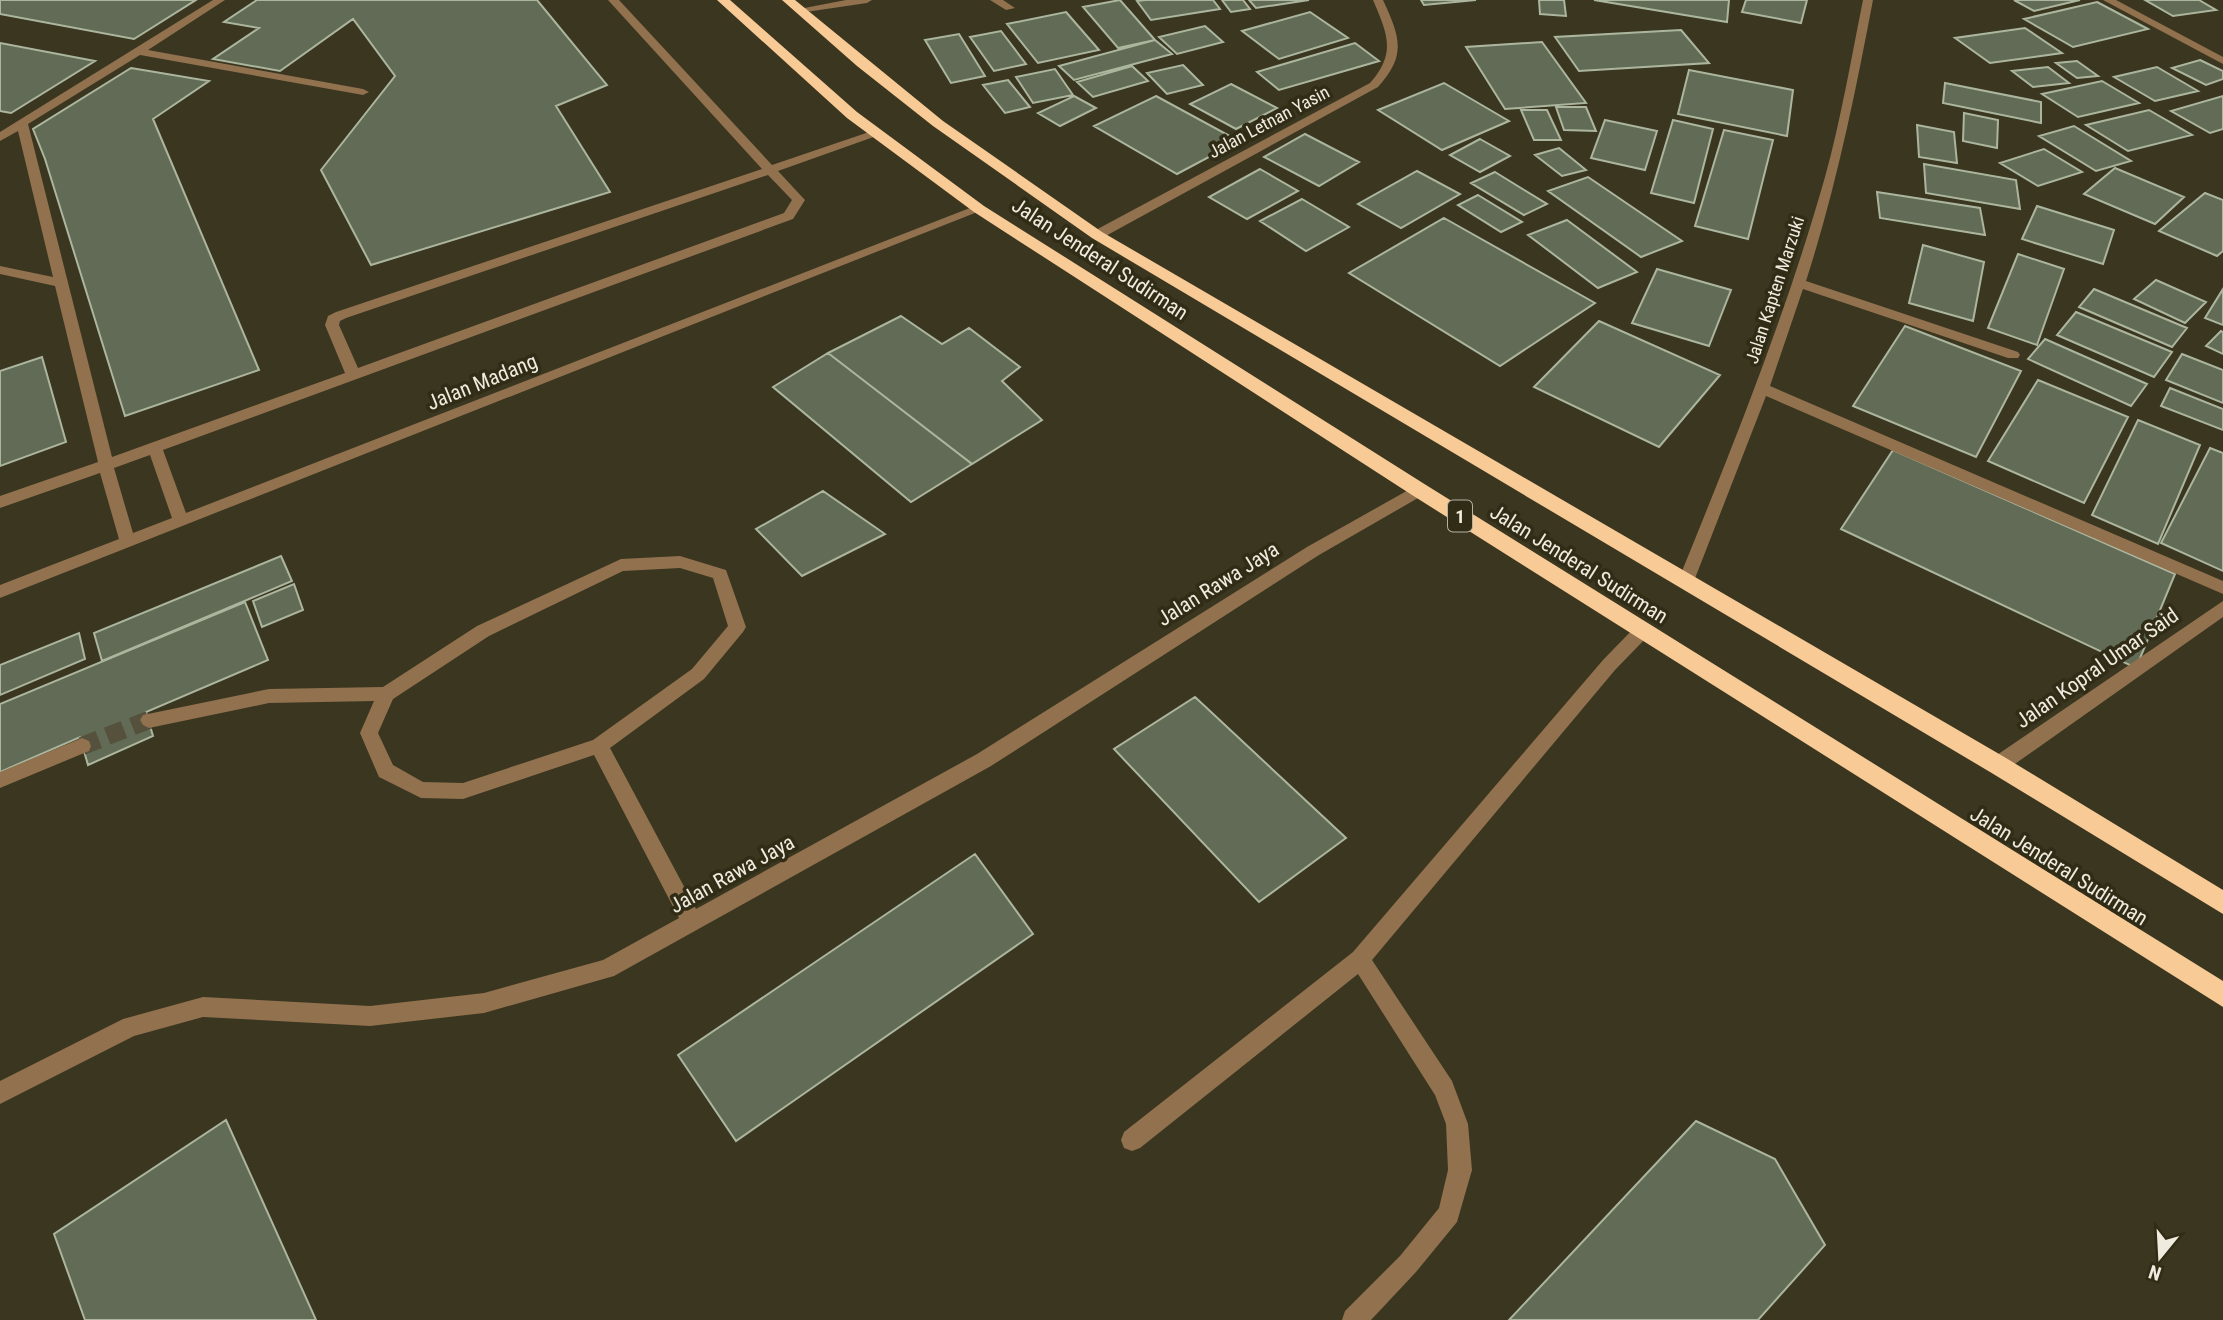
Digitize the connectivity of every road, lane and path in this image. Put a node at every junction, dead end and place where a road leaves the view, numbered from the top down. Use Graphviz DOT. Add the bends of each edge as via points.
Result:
graph roads {
  1 [pos="219,0"];
  2 [pos="613,0"];
  3 [pos="723,0"];
  4 [pos="867,0"];
  5 [pos="995,0"];
  6 [pos="1378,0"];
  7 [pos="1868,0"];
  8 [pos="2108,0"];
  9 [pos="794,5"];
  10 [pos="1010,8"];
  11 [pos="137,51"];
  12 [pos="2220,58"];
  13 [pos="363,92"];
  14 [pos="22,123"];
  15 [pos="876,134"];
  16 [pos="0,136"];
  17 [pos="770,168"];
  18 [pos="979,209"];
  19 [pos="1097,235"];
  20 [pos="0,271"];
  21 [pos="1799,283"];
  22 [pos="60,284"];
  23 [pos="2013,355"];
  24 [pos="353,374"];
  25 [pos="1763,389"];
  26 [pos="155,448"];
  27 [pos="106,465"];
  28 [pos="1419,490"];
  29 [pos="0,502"];
  30 [pos="182,522"];
  31 [pos="128,543"];
  32 [pos="1686,581"];
  33 [pos="2223,588"];
  34 [pos="0,592"];
  35 [pos="2223,608"];
  36 [pos="1642,631"];
  37 [pos="386,694"];
  38 [pos="149,720"];
  39 [pos="82,746"];
  40 [pos="599,746"];
  41 [pos="1998,765"];
  42 [pos="0,780"];
  43 [pos="2223,903"];
  44 [pos="692,922"];
  45 [pos="1360,959"];
  46 [pos="2223,995"];
  47 [pos="0,1093"];
  48 [pos="1132,1140"];
  49 [pos="1354,1320"];
  1 -- 11 [label="street"];
  2 -- 17 [label="street"];
  3 -- 15 [label="highway, Jalan Jenderal Sudirman / 1"];
  4 -- 9 [label="street"];
  5 -- 10 [label="street"];
  6 -- 19 [label="street, Jalan Letnan Yasin" via="1393,36 1394,51 1392,63 1374,85"];
  7 -- 21 [label="street, Jalan Kapten Marzuki" via="1832,175"];
  8 -- 12 [label="street"];
  9 -- 19 [label="highway, Jalan Jenderal Sudirman" via="1004,175"];
  11 -- 13 [label="street"];
  11 -- 14 [label="street"];
  14 -- 16 [label="street"];
  14 -- 22 [label="street"];
  15 -- 17 [label="street"];
  15 -- 18 [label="highway, Jalan Jenderal Sudirman / 1"];
  17 -- 24 [label="street" via="333,319"];
  17 -- 24 [label="street" via="799,200 789,216"];
  18 -- 28 [label="highway, Jalan Jenderal Sudirman / 1"];
  18 -- 30 [label="street, Jalan Madang"];
  19 -- 32 [label="highway, Jalan Jenderal Sudirman"];
  20 -- 22 [label="street"];
  21 -- 23 [label="street"];
  21 -- 25 [label="street, Jalan Kapten Marzuki"];
  22 -- 27 [label="street"];
  24 -- 26 [label="street"];
  25 -- 32 [label="street, Jalan Kapten Marzuki"];
  25 -- 33 [label="street"];
  26 -- 27 [label="street"];
  26 -- 30 [label="street"];
  27 -- 29 [label="street"];
  27 -- 31 [label="street"];
  28 -- 36 [label="highway, Jalan Jenderal Sudirman / 1"];
  28 -- 44 [label="street, Jalan Rawa Jaya" via="1313,551 984,760"];
  30 -- 31 [label="street, Jalan Madang"];
  31 -- 34 [label="street, Jalan Madang"];
  32 -- 41 [label="highway, Jalan Jenderal Sudirman"];
  35 -- 41 [label="street, Jalan Kopral Umar Said"];
  36 -- 45 [label="street"];
  36 -- 46 [label="highway, Jalan Jenderal Sudirman / 1"];
  37 -- 38 [label="street" via="269,696"];
  37 -- 40 [label="street" via="369,733 386,771 421,790 463,791"];
  37 -- 40 [label="street" via="483,631 621,565 680,562 720,574 737,627 698,674"];
  39 -- 42 [label="street"];
  40 -- 44 [label="street"];
  41 -- 43 [label="highway, Jalan Jenderal Sudirman"];
  44 -- 47 [label="street, Jalan Rawa Jaya" via="607,968 484,1003 370,1016 203,1007 131,1026"];
  45 -- 48 [label="street"];
  45 -- 49 [label="street" via="1444,1089 1457,1124 1460,1170 1449,1214"];
}
